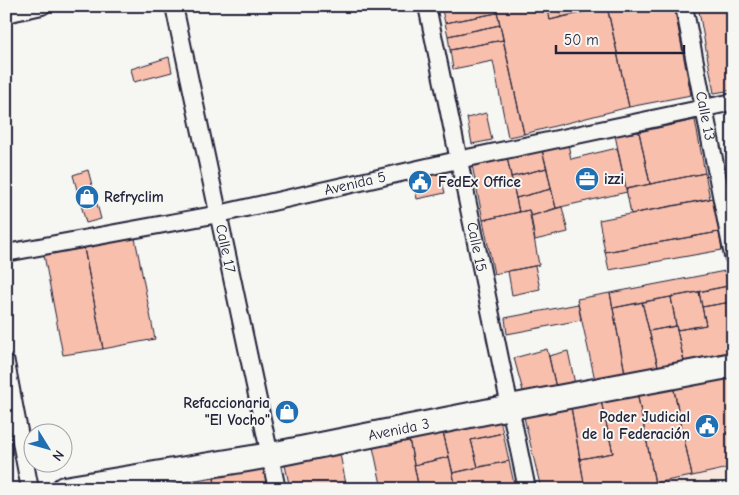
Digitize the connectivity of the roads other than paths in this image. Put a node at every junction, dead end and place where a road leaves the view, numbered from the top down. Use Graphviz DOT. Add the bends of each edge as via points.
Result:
graph roads {
  1 [pos="42,6"];
  2 [pos="174,6"];
  3 [pos="427,6"];
  4 [pos="684,6"];
  5 [pos="6,14"];
  6 [pos="733,102"];
  7 [pos="704,106"];
  8 [pos="458,160"];
  9 [pos="219,214"];
  10 [pos="6,252"];
  11 [pos="733,256"];
  12 [pos="6,363"];
  13 [pos="733,365"];
  14 [pos="510,407"];
  15 [pos="271,455"];
  16 [pos="30,489"];
  17 [pos="64,489"];
  18 [pos="277,489"];
  19 [pos="527,489"];
  1 -- 5 [label="street"];
  2 -- 9 [label="street, Calle 17"];
  3 -- 8 [label="street, Calle 15"];
  4 -- 7 [label="street, Calle 13"];
  6 -- 7 [label="street, Avenida 5"];
  7 -- 8 [label="street, Avenida 5"];
  7 -- 11 [label="street, Calle 13"];
  8 -- 9 [label="street, Avenida 5"];
  8 -- 14 [label="street, Calle 15"];
  9 -- 10 [label="street, Avenida 5"];
  9 -- 15 [label="street, Calle 17"];
  12 -- 16 [label="street"];
  13 -- 14 [label="main road, Avenida 3"];
  14 -- 15 [label="main road, Avenida 3"];
  14 -- 19 [label="street, Calle 15"];
  15 -- 17 [label="main road, Avenida 3"];
  15 -- 18 [label="street, Calle 17"];
}
